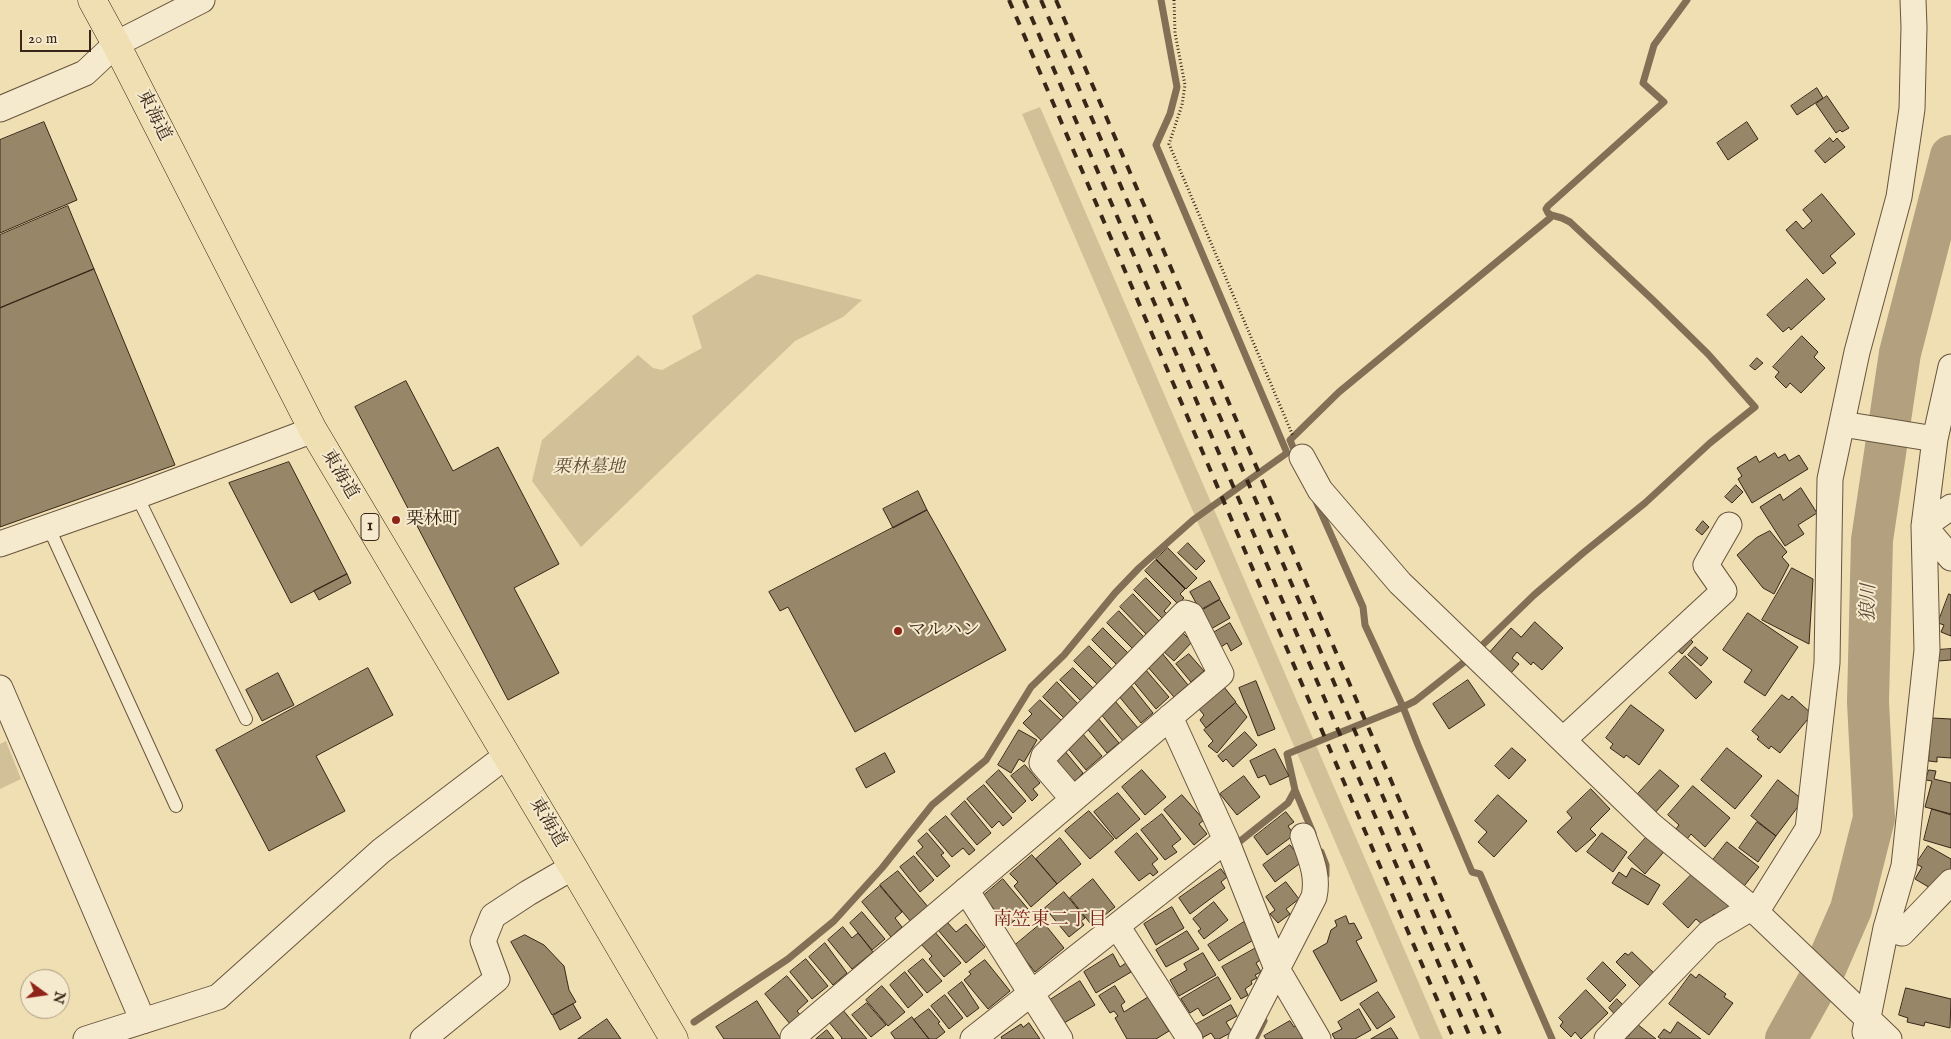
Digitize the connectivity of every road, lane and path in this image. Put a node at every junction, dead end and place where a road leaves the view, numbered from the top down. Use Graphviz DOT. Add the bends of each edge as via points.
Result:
graph roads {
  1 [pos="92,0"];
  2 [pos="202,0"];
  3 [pos="1174,0"];
  4 [pos="1913,0"];
  5 [pos="116,44"];
  6 [pos="0,109"];
  7 [pos="1951,367"];
  8 [pos="1845,424"];
  9 [pos="313,430"];
  10 [pos="1932,438"];
  11 [pos="1302,457"];
  12 [pos="137,496"];
  13 [pos="1951,507"];
  14 [pos="48,526"];
  15 [pos="1729,526"];
  16 [pos="1924,526"];
  17 [pos="0,544"];
  18 [pos="1951,558"];
  19 [pos="0,688"];
  20 [pos="1170,717"];
  21 [pos="246,719"];
  22 [pos="1564,739"];
  23 [pos="506,756"];
  24 [pos="1073,800"];
  25 [pos="176,806"];
  26 [pos="1303,836"];
  27 [pos="1226,840"];
  28 [pos="573,866"];
  29 [pos="1951,882"];
  30 [pos="966,890"];
  31 [pos="1754,910"];
  32 [pos="1117,926"];
  33 [pos="1886,928"];
  34 [pos="1277,969"];
  35 [pos="1032,993"];
  36 [pos="143,1021"];
  37 [pos="1865,1029"];
  38 [pos="666,1036"];
  39 [pos="86,1039"];
  40 [pos="423,1039"];
  41 [pos="794,1039"];
  42 [pos="973,1039"];
  43 [pos="1060,1039"];
  44 [pos="1190,1039"];
  45 [pos="1241,1039"];
  46 [pos="1318,1039"];
  47 [pos="1607,1039"];
  48 [pos="1889,1039"];
  1 -- 5 [label="highway, 東海道 / 1"];
  2 -- 5 [label="street"];
  3 -- 11 [label="path" via="1175,33 1185,85 1169,144"];
  4 -- 8 [label="street" via="1912,109 1899,197 1857,352"];
  5 -- 6 [label="street" via="85,73"];
  5 -- 9 [label="highway, 東海道 / 1"];
  7 -- 10 [label="street"];
  8 -- 10 [label="street"];
  8 -- 31 [label="street" via="1830,479 1827,663 1808,829"];
  9 -- 12 [label="street"];
  9 -- 23 [label="highway, 東海道 / 1"];
  10 -- 16 [label="street"];
  11 -- 22 [label="street" via="1320,490 1400,583"];
  12 -- 14 [label="street"];
  12 -- 21 [label="lane"];
  13 -- 16 [label="street"];
  14 -- 17 [label="street"];
  14 -- 25 [label="lane"];
  15 -- 22 [label="street" via="1706,565 1724,591"];
  16 -- 18 [label="street"];
  16 -- 33 [label="street" via="1927,650 1904,866"];
  19 -- 36 [label="street"];
  20 -- 24 [label="street"];
  20 -- 24 [label="street" via="1221,674 1190,615 1185,613 1044,756 1042,763"];
  20 -- 27 [label="street"];
  22 -- 31 [label="street" via="1652,826"];
  23 -- 28 [label="highway, 東海道 / 1"];
  23 -- 36 [label="street" via="381,850 218,997"];
  24 -- 30 [label="street"];
  26 -- 34 [label="street" via="1316,875 1314,897"];
  27 -- 32 [label="street"];
  27 -- 34 [label="street"];
  28 -- 38 [label="highway, 東海道 / 1"];
  28 -- 40 [label="street" via="493,916 483,941 498,979"];
  29 -- 33 [label="street" via="1902,933"];
  30 -- 35 [label="street"];
  30 -- 41 [label="street"];
  31 -- 37 [label="street" via="1846,999"];
  31 -- 47 [label="street" via="1709,933"];
  32 -- 35 [label="street"];
  32 -- 44 [label="street"];
  33 -- 37 [label="street"];
  34 -- 45 [label="street"];
  34 -- 46 [label="street"];
  35 -- 42 [label="street"];
  35 -- 43 [label="street"];
  36 -- 39 [label="street"];
  37 -- 48 [label="street"];
}
